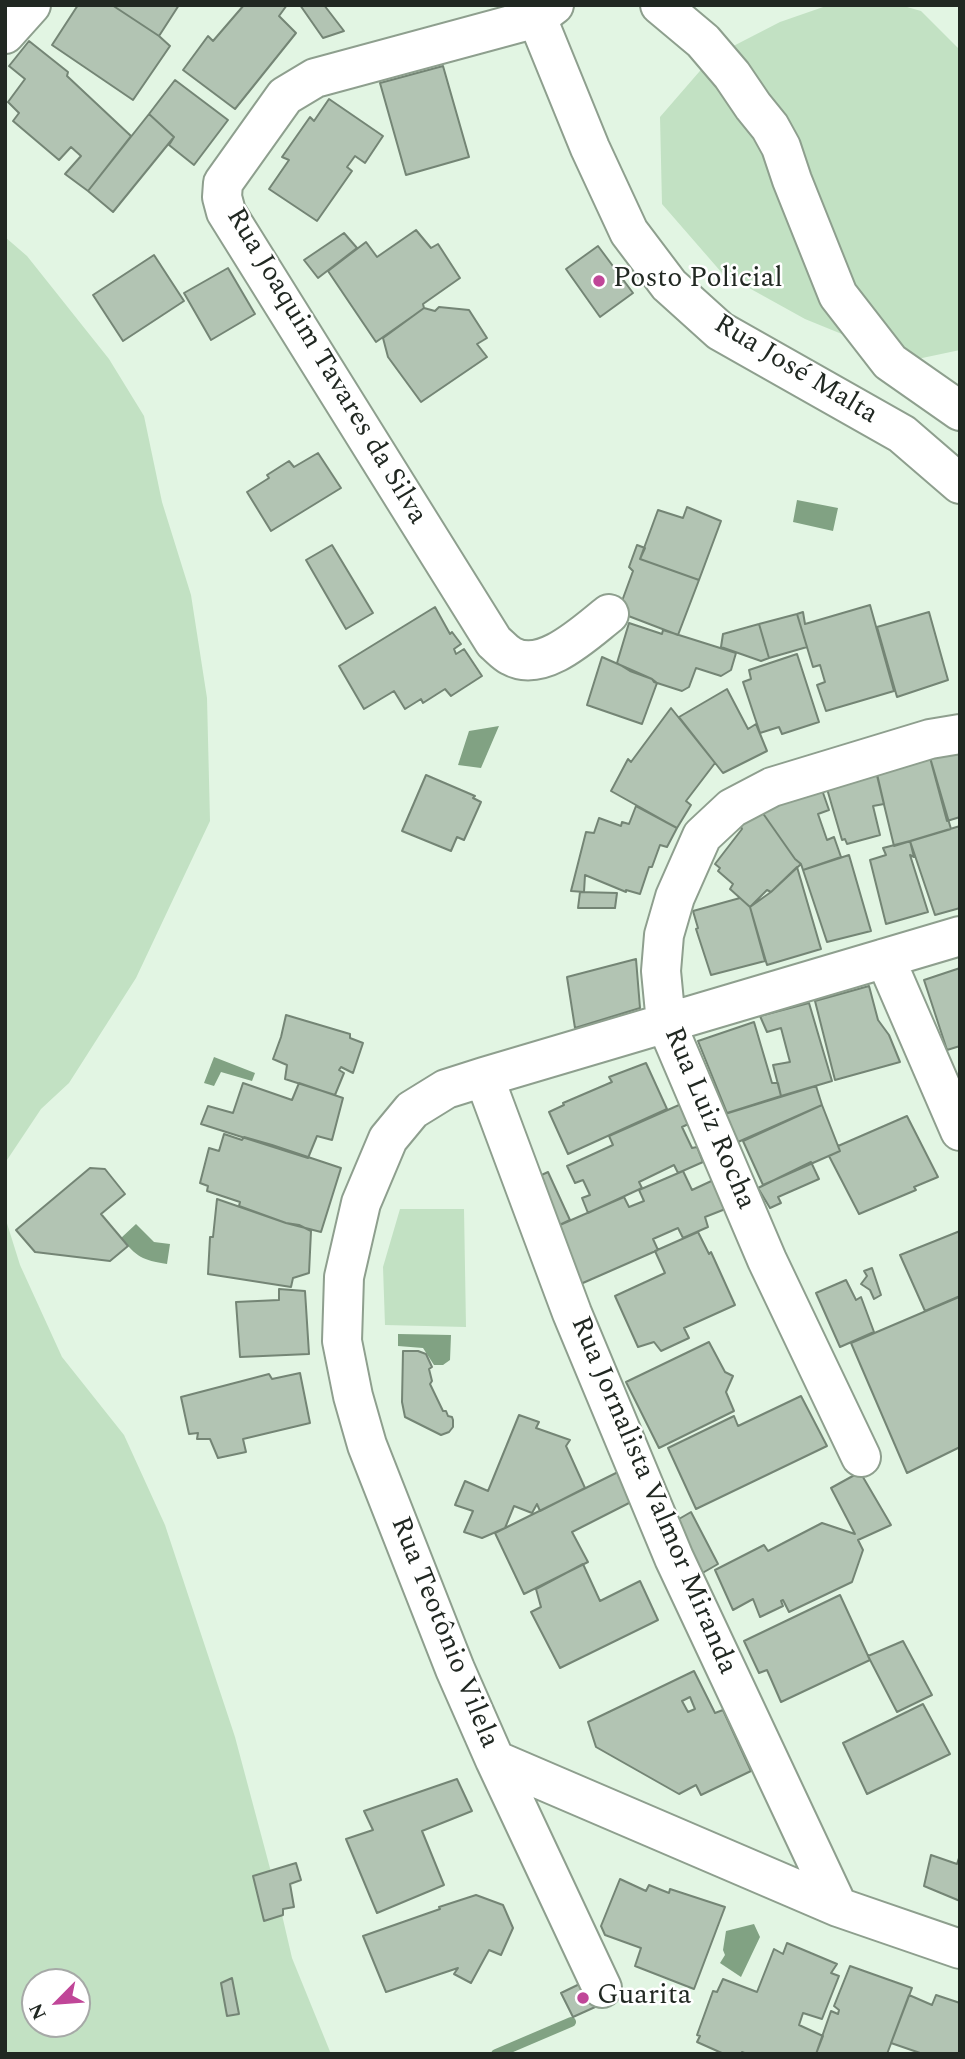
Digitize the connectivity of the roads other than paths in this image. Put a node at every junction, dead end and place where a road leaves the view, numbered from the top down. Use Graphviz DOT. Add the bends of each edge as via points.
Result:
graph roads {
  1 [pos="31,5"];
  2 [pos="660,5"];
  3 [pos="540,9"];
  4 [pos="5,34"];
  5 [pos="960,411"];
  6 [pos="960,485"];
  7 [pos="610,614"];
  8 [pos="960,734"];
  9 [pos="960,936"];
  10 [pos="885,958"];
  11 [pos="666,1023"];
  12 [pos="484,1077"];
  13 [pos="960,1131"];
  14 [pos="861,1457"];
  15 [pos="495,1760"];
  16 [pos="838,1907"];
  17 [pos="960,1949"];
  18 [pos="602,1989"];
  1 -- 4 [label="street"];
  2 -- 5 [label="street, Rua José Malta" via="703,41 770,127 846,306 890,362"];
  3 -- 6 [label="street, Rua José Malta" via="590,148 629,233 669,285 720,331 902,434"];
  3 -- 7 [label="street, Rua Joaquim Tavares da Silva" via="300,85 285,96 223,183 222,197 226,212 494,642 512,657 526,661 545,657 562,650"];
  8 -- 11 [label="street, Rua Luiz Rocha" via="772,787 732,808 702,836 664,934 661,971"];
  9 -- 10 [label="street, Rua Teotônio Vilela"];
  10 -- 11 [label="street, Rua Teotônio Vilela"];
  10 -- 13 [label="street"];
  11 -- 12 [label="street, Rua Teotônio Vilela"];
  11 -- 14 [label="street, Rua Luiz Rocha" via="768,1260"];
  12 -- 15 [label="street, Rua Teotônio Vilela" via="446,1089 412,1110 388,1139 361,1203 344,1278 342,1341 366,1445"];
  12 -- 16 [label="street, Rua Jornalista Valmor Miranda" via="572,1313 674,1558"];
  15 -- 16 [label="street, Rua Teotônio Vilela"];
  15 -- 18 [label="street"];
  16 -- 17 [label="street, Rua Teotônio Vilela"];
}
